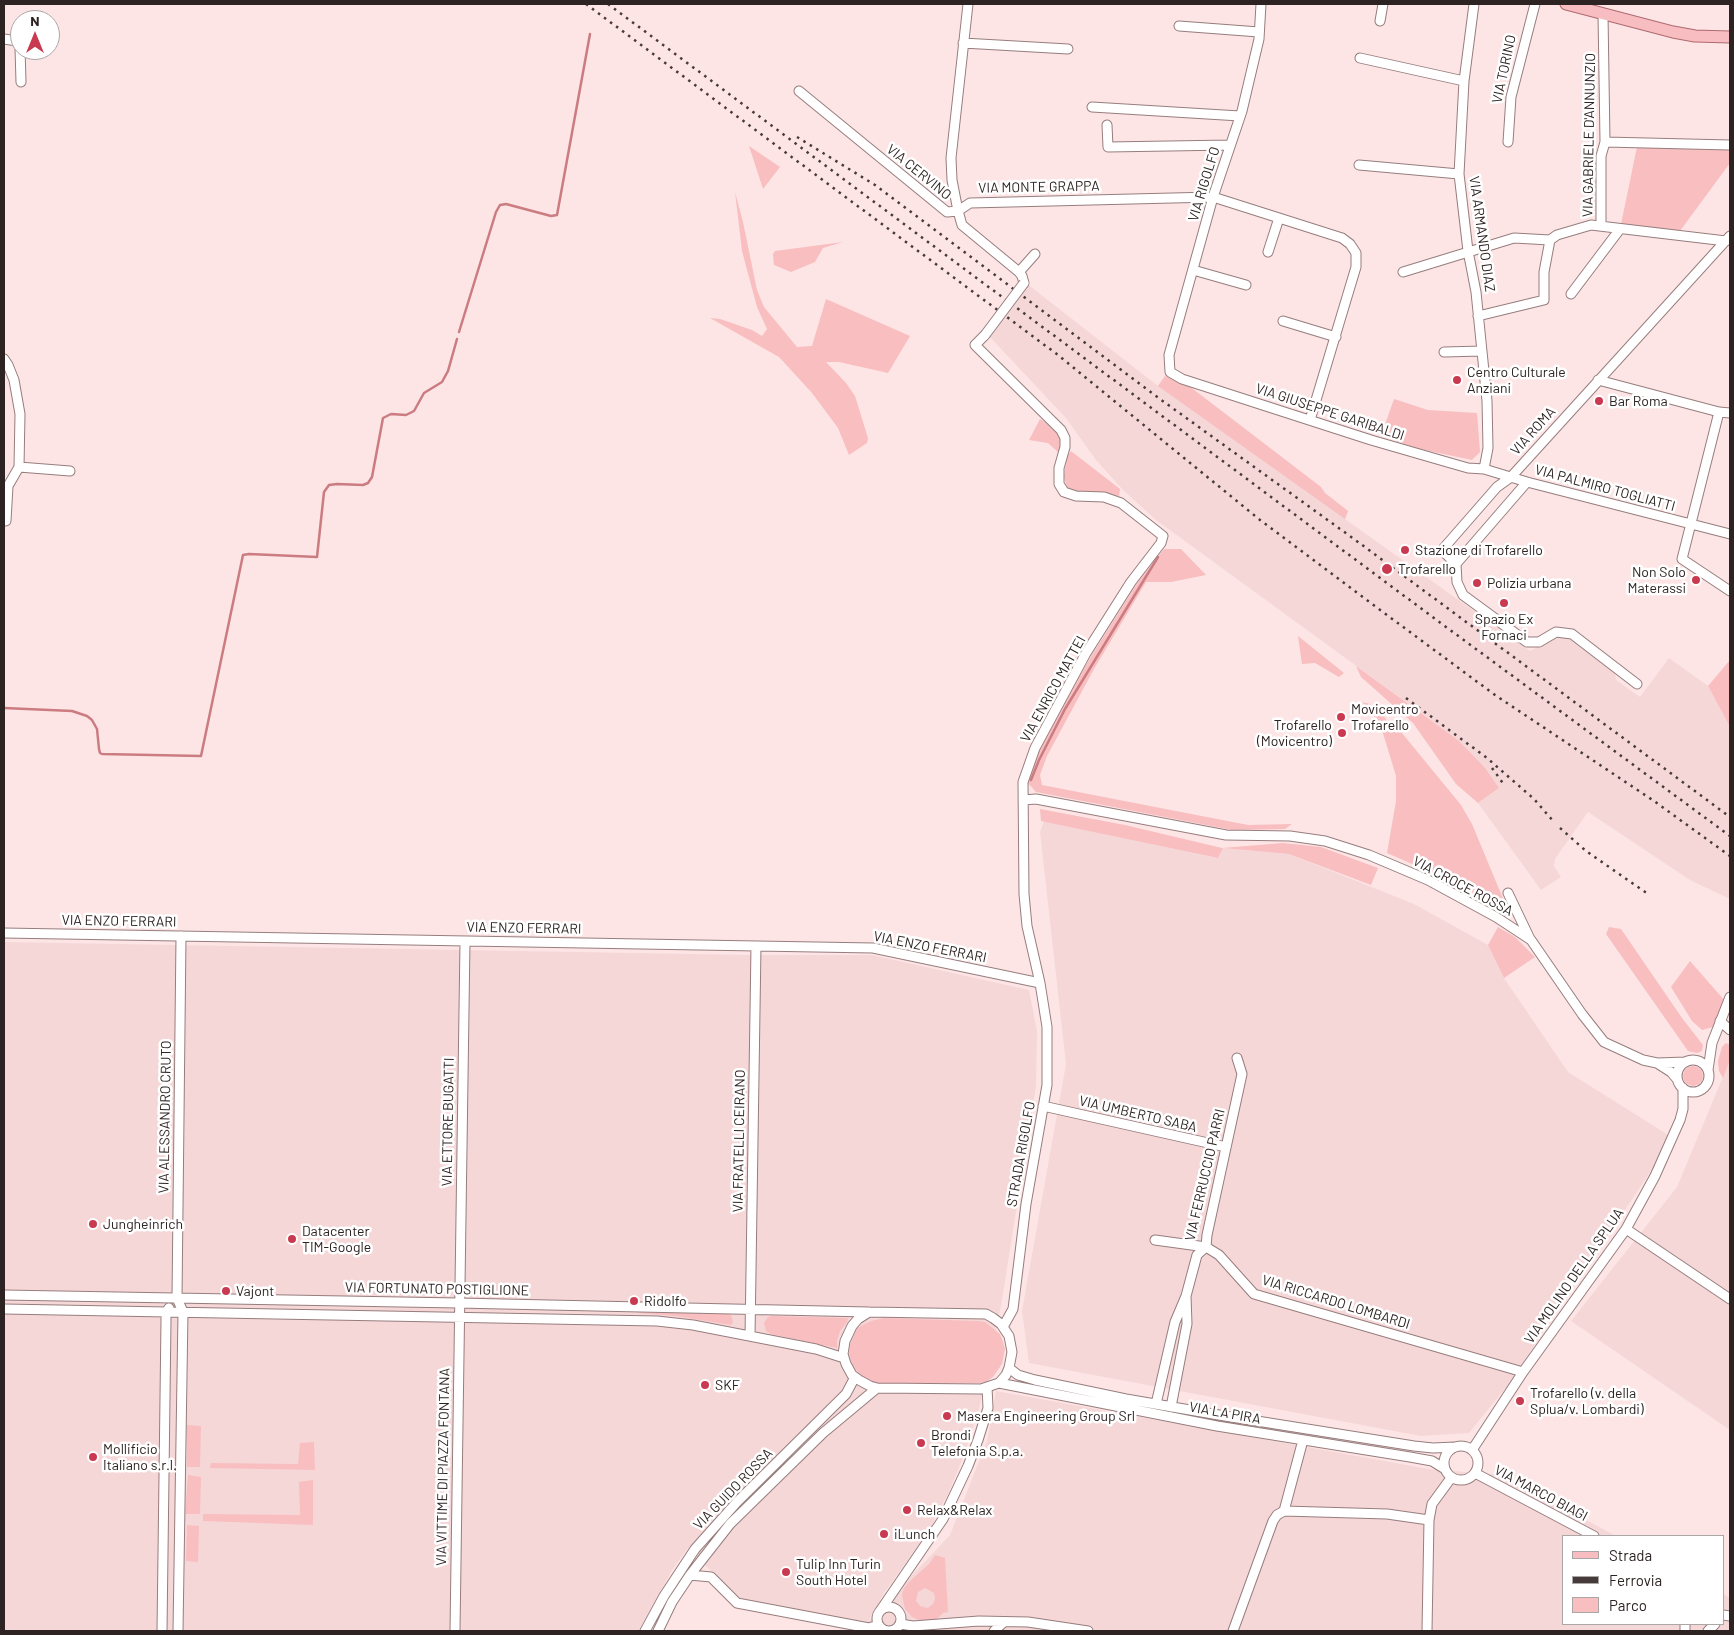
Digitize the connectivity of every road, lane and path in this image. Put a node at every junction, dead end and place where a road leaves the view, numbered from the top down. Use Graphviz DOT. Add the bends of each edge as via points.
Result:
graph roads {
  1 [pos="968,4"];
  2 [pos="1261,4"];
  3 [pos="1383,4"];
  4 [pos="1474,4"];
  5 [pos="1535,4"];
  6 [pos="1566,4"];
  7 [pos="1603,14"];
  8 [pos="1380,21"];
  9 [pos="1179,26"];
  10 [pos="1259,32"];
  11 [pos="1730,37"];
  12 [pos="4,39"];
  13 [pos="963,43"];
  14 [pos="1068,49"];
  15 [pos="1360,58"];
  16 [pos="1464,81"];
  17 [pos="21,82"];
  18 [pos="799,91"];
  19 [pos="1092,108"];
  20 [pos="1240,116"];
  21 [pos="1107,125"];
  22 [pos="1508,142"];
  23 [pos="1605,142"];
  24 [pos="1230,145"];
  25 [pos="1730,145"];
  26 [pos="1359,165"];
  27 [pos="1459,174"];
  28 [pos="1213,196"];
  29 [pos="958,211"];
  30 [pos="1279,218"];
  31 [pos="1602,226"];
  32 [pos="1620,229"];
  33 [pos="1728,238"];
  34 [pos="1550,240"];
  35 [pos="1468,251"];
  36 [pos="1268,252"];
  37 [pos="1035,254"];
  38 [pos="1193,270"];
  39 [pos="1018,272"];
  40 [pos="1403,272"];
  41 [pos="1246,285"];
  42 [pos="1571,294"];
  43 [pos="1478,316"];
  44 [pos="1283,321"];
  45 [pos="1336,337"];
  46 [pos="1482,350"];
  47 [pos="1444,352"];
  48 [pos="4,359"];
  49 [pos="1170,372"];
  50 [pos="1598,380"];
  51 [pos="1719,412"];
  52 [pos="1730,413"];
  53 [pos="1310,420"];
  54 [pos="20,467"];
  55 [pos="1484,469"];
  56 [pos="70,471"];
  57 [pos="1511,477"];
  58 [pos="1527,482"];
  59 [pos="1064,492"];
  60 [pos="6,521"];
  61 [pos="1691,524"];
  62 [pos="1730,534"];
  63 [pos="1456,564"];
  64 [pos="1730,591"];
  65 [pos="1637,684"];
  66 [pos="1024,800"];
  67 [pos="1508,893"];
  68 [pos="4,933"];
  69 [pos="181,936"];
  70 [pos="1531,940"];
  71 [pos="465,941"];
  72 [pos="756,946"];
  73 [pos="1040,983"];
  74 [pos="1730,997"];
  75 [pos="1720,1022"];
  76 [pos="1730,1030"];
  77 [pos="1712,1043"];
  78 [pos="1237,1058"];
  79 [pos="1696,1060"];
  80 [pos="1686,1062"];
  81 [pos="1657,1064"];
  82 [pos="1708,1070"];
  83 [pos="1677,1079"];
  84 [pos="1683,1088"];
  85 [pos="1698,1092"];
  86 [pos="1044,1106"];
  87 [pos="1683,1109"];
  88 [pos="1226,1147"];
  89 [pos="1626,1229"];
  90 [pos="1155,1240"];
  91 [pos="1206,1247"];
  92 [pos="4,1295"];
  93 [pos="1186,1296"];
  94 [pos="177,1298"];
  95 [pos="1730,1299"];
  96 [pos="458,1303"];
  97 [pos="634,1306"];
  98 [pos="750,1309"];
  99 [pos="4,1310"];
  100 [pos="166,1312"];
  101 [pos="183,1312"];
  102 [pos="869,1312"];
  103 [pos="458,1317"];
  104 [pos="635,1320"];
  105 [pos="1003,1327"];
  106 [pos="750,1336"];
  107 [pos="1168,1351"];
  108 [pos="1181,1354"];
  109 [pos="844,1358"];
  110 [pos="1009,1368"];
  111 [pos="1523,1372"];
  112 [pos="855,1377"];
  113 [pos="999,1383"];
  114 [pos="987,1387"];
  115 [pos="877,1388"];
  116 [pos="1156,1404"];
  117 [pos="1171,1407"];
  118 [pos="1303,1440"];
  119 [pos="164,1445"];
  120 [pos="180,1446"];
  121 [pos="1455,1447"];
  122 [pos="1472,1450"];
  123 [pos="1445,1469"];
  124 [pos="1475,1473"];
  125 [pos="1451,1478"];
  126 [pos="1284,1511"];
  127 [pos="1428,1520"];
  128 [pos="1592,1535"];
  129 [pos="690,1574"];
  130 [pos="902,1579"];
  131 [pos="880,1611"];
  132 [pos="898,1612"];
  133 [pos="1004,1622"];
  134 [pos="900,1624"];
  135 [pos="878,1625"];
  136 [pos="935,1628"];
  137 [pos="867,1630"];
  138 [pos="162,1631"];
  139 [pos="178,1631"];
  140 [pos="455,1631"];
  141 [pos="645,1631"];
  142 [pos="658,1631"];
  143 [pos="994,1631"];
  144 [pos="1088,1631"];
  145 [pos="1233,1631"];
  146 [pos="1427,1631"];
  1 -- 13 [label="street"];
  2 -- 10 [label="street, VIA RIGOLFO"];
  3 -- 8 [label="street"];
  4 -- 16 [label="street, VIA ARMANDO DIAZ"];
  5 -- 22 [label="street, VIA TORINO" via="1511,97"];
  6 -- 7 [label="main road"];
  7 -- 11 [label="main road" via="1695,36"];
  7 -- 23 [label="street, VIA GABRIELE D'ANNUNZIO"];
  9 -- 10 [label="street"];
  10 -- 20 [label="street, VIA RIGOLFO"];
  12 -- 17 [label="street" via="17,42 20,48"];
  13 -- 14 [label="street"];
  13 -- 29 [label="street" via="952,158"];
  15 -- 16 [label="street"];
  16 -- 27 [label="street, VIA ARMANDO DIAZ"];
  18 -- 29 [label="street, VIA CERVINO" via="947,212"];
  19 -- 20 [label="street"];
  20 -- 24 [label="street, VIA RIGOLFO"];
  21 -- 24 [label="street" via="1108,147"];
  23 -- 25 [label="street"];
  23 -- 31 [label="street, VIA GABRIELE D'ANNUNZIO"];
  24 -- 28 [label="street, VIA RIGOLFO"];
  26 -- 27 [label="street"];
  27 -- 35 [label="street, VIA ARMANDO DIAZ"];
  28 -- 29 [label="street, VIA MONTE GRAPPA" via="970,203"];
  28 -- 30 [label="street"];
  28 -- 38 [label="street, VIA RIGOLFO"];
  29 -- 39 [label="street, VIA CERVINO" via="962,225"];
  30 -- 36 [label="street"];
  30 -- 45 [label="street" via="1342,238 1356,253 1356,267"];
  31 -- 32 [label="street"];
  31 -- 34 [label="street" via="1591,225"];
  32 -- 33 [label="street"];
  32 -- 42 [label="street"];
  33 -- 50 [label="street, VIA ROMA"];
  34 -- 35 [label="street" via="1514,238"];
  34 -- 43 [label="street" via="1544,272 1544,300"];
  35 -- 40 [label="street"];
  35 -- 43 [label="street, VIA ARMANDO DIAZ"];
  37 -- 39 [label="street"];
  38 -- 41 [label="street"];
  38 -- 49 [label="street, VIA RIGOLFO" via="1169,355"];
  39 -- 59 [label="street, VIA CERVINO, bridge" via="1024,284 975,345 1061,430 1065,446 1059,484"];
  43 -- 46 [label="street, VIA ARMANDO DIAZ"];
  44 -- 45 [label="street"];
  45 -- 53 [label="street"];
  46 -- 47 [label="street"];
  46 -- 55 [label="street, VIA ARMANDO DIAZ" via="1488,448"];
  48 -- 54 [label="street" via="14,380 20,414"];
  49 -- 53 [label="street, VIA GIUSEPPE GARIBALDI" via="1182,379"];
  50 -- 51 [label="street"];
  50 -- 57 [label="street, VIA ROMA"];
  51 -- 52 [label="street"];
  51 -- 61 [label="street"];
  53 -- 55 [label="street, VIA GIUSEPPE GARIBALDI" via="1468,468"];
  54 -- 56 [label="street"];
  54 -- 60 [label="street" via="8,486"];
  55 -- 57 [label="street, VIA PALMIRO TOGLIATTI"];
  57 -- 58 [label="street, VIA PALMIRO TOGLIATTI"];
  57 -- 63 [label="street, VIA ROMA" via="1497,487 1442,550"];
  58 -- 61 [label="street, VIA PALMIRO TOGLIATTI"];
  58 -- 63 [label="street"];
  59 -- 66 [label="street, VIA ENRICO MATTEI" via="1104,497 1121,503 1162,536 1161,543 1131,582 1063,694 1035,748 1023,782"];
  61 -- 62 [label="street, VIA PALMIRO TOGLIATTI"];
  61 -- 64 [label="street, VIA PALMIRO TOGLIATTI" via="1682,559"];
  63 -- 65 [label="street" via="1462,595 1527,642 1539,642 1556,632 1572,634"];
  66 -- 70 [label="street, VIA CROCE ROSSA" via="1036,799 1226,835 1290,836 1325,841 1428,880"];
  66 -- 73 [label="street, VIA ENRICO MATTEI" via="1026,918"];
  67 -- 70 [label="street"];
  68 -- 69 [label="street, VIA ENZO FERRARI"];
  69 -- 71 [label="street, VIA ENZO FERRARI"];
  69 -- 94 [label="street, VIA ALESSANDRO CRUTO"];
  70 -- 81 [label="street, VIA CROCE ROSSA" via="1604,1042"];
  71 -- 72 [label="street, VIA ENZO FERRARI"];
  71 -- 96 [label="street, VIA ETTORE BUGATTI"];
  72 -- 73 [label="street, VIA ENZO FERRARI" via="873,948"];
  72 -- 98 [label="street, VIA FRATELLI CEIRANO"];
  73 -- 86 [label="street, STRADA RIGOLFO" via="1047,1027"];
  74 -- 75 [label="street"];
  75 -- 76 [label="street"];
  75 -- 77 [label="street"];
  77 -- 79 [label="street"];
  77 -- 82 [label="street"];
  78 -- 88 [label="street, VIA FERRUCCIO PARRI" via="1242,1074"];
  79 -- 80 [label="street"];
  79 -- 82 [label="street"];
  80 -- 81 [label="street, VIA CROCE ROSSA"];
  80 -- 83 [label="street" via="1679,1069"];
  81 -- 83 [label="street, VIA CROCE ROSSA" via="1672,1072"];
  82 -- 85 [label="street" via="1709,1081"];
  83 -- 84 [label="street"];
  84 -- 85 [label="street"];
  84 -- 87 [label="street, VIA MOLINO DELLA SPLUA"];
  85 -- 87 [label="street, VIA MOLINO DELLA SPLUA"];
  86 -- 88 [label="street, VIA UMBERTO SABA"];
  86 -- 105 [label="street, STRADA RIGOLFO" via="1026,1204 1013,1309"];
  87 -- 89 [label="street, VIA MOLINO DELLA SPLUA" via="1655,1176"];
  88 -- 91 [label="street, VIA FERRUCCIO PARRI"];
  89 -- 95 [label="street"];
  89 -- 111 [label="street, VIA MOLINO DELLA SPLUA"];
  90 -- 91 [label="street, VIA RICCARDO LOMBARDI"];
  91 -- 93 [label="street, VIA FERRUCCIO PARRI" via="1197,1255"];
  91 -- 111 [label="street, VIA RICCARDO LOMBARDI" via="1219,1254 1254,1294"];
  92 -- 94 [label="street, VIA FORTUNATO POSTIGLIONE"];
  93 -- 107 [label="street" via="1174,1322"];
  93 -- 108 [label="street" via="1187,1324"];
  94 -- 96 [label="street, VIA FORTUNATO POSTIGLIONE"];
  94 -- 100 [label="street"];
  94 -- 101 [label="street"];
  96 -- 97 [label="street, VIA FORTUNATO POSTIGLIONE"];
  96 -- 103 [label="street, VIA VITTIME DI PIAZZA FONTANA"];
  97 -- 98 [label="street, VIA FORTUNATO POSTIGLIONE"];
  97 -- 104 [label="street"];
  98 -- 102 [label="street, VIA FORTUNATO POSTIGLIONE"];
  98 -- 106 [label="street, VIA FRATELLI CEIRANO"];
  99 -- 100 [label="street, VIA FORTUNATO POSTIGLIONE"];
  100 -- 101 [label="street, VIA FORTUNATO POSTIGLIONE"];
  100 -- 119 [label="street"];
  101 -- 103 [label="street, VIA FORTUNATO POSTIGLIONE"];
  101 -- 120 [label="street"];
  102 -- 105 [label="street, VIA FORTUNATO POSTIGLIONE" via="978,1313 993,1318"];
  102 -- 109 [label="street" via="852,1326 844,1347"];
  103 -- 104 [label="street, VIA FORTUNATO POSTIGLIONE"];
  103 -- 140 [label="street, VIA VITTIME DI PIAZZA FONTANA"];
  104 -- 106 [label="street, VIA FORTUNATO POSTIGLIONE" via="693,1325"];
  105 -- 110 [label="street" via="1011,1342"];
  106 -- 109 [label="street, VIA FORTUNATO POSTIGLIONE"];
  107 -- 108 [label="street"];
  107 -- 116 [label="street"];
  108 -- 117 [label="street"];
  109 -- 112 [label="street"];
  110 -- 113 [label="street"];
  110 -- 116 [label="street, VIA LA PIRA" via="1018,1375 1036,1380"];
  111 -- 122 [label="street, VIA MOLINO DELLA SPLUA"];
  112 -- 115 [label="street"];
  112 -- 141 [label="street, VIA GUIDO ROSSA" via="846,1394 737,1502 696,1549"];
  113 -- 114 [label="street"];
  113 -- 118 [label="street, VIA LA PIRA"];
  114 -- 115 [label="street"];
  114 -- 130 [label="street" via="988,1408 968,1466 944,1519"];
  115 -- 129 [label="street, VIA GUIDO ROSSA" via="823,1433 744,1509"];
  116 -- 117 [label="street, VIA LA PIRA"];
  117 -- 121 [label="street, VIA LA PIRA" via="1414,1446"];
  118 -- 123 [label="street, VIA LA PIRA" via="1432,1461"];
  118 -- 126 [label="street"];
  119 -- 120 [label="street"];
  119 -- 138 [label="street"];
  120 -- 139 [label="street"];
  121 -- 122 [label="street"];
  121 -- 123 [label="street" via="1444,1458"];
  122 -- 124 [label="street" via="1477,1458"];
  123 -- 125 [label="street"];
  124 -- 125 [label="street" via="1462,1480"];
  124 -- 128 [label="street, VIA MARCO BIAGI"];
  125 -- 127 [label="street" via="1432,1504"];
  126 -- 127 [label="street" via="1387,1514"];
  126 -- 145 [label="street" via="1273,1521"];
  127 -- 146 [label="street"];
  129 -- 137 [label="street" via="711,1577 737,1603"];
  129 -- 142 [label="street, VIA GUIDO ROSSA"];
  130 -- 131 [label="street"];
  130 -- 132 [label="street" via="897,1599"];
  131 -- 132 [label="street" via="889,1607"];
  131 -- 135 [label="street"];
  132 -- 134 [label="street"];
  133 -- 136 [label="street" via="979,1621"];
  133 -- 143 [label="street"];
  133 -- 144 [label="street" via="1028,1622"];
  134 -- 135 [label="street" via="891,1631"];
  134 -- 136 [label="street"];
  135 -- 137 [label="street"];
}
